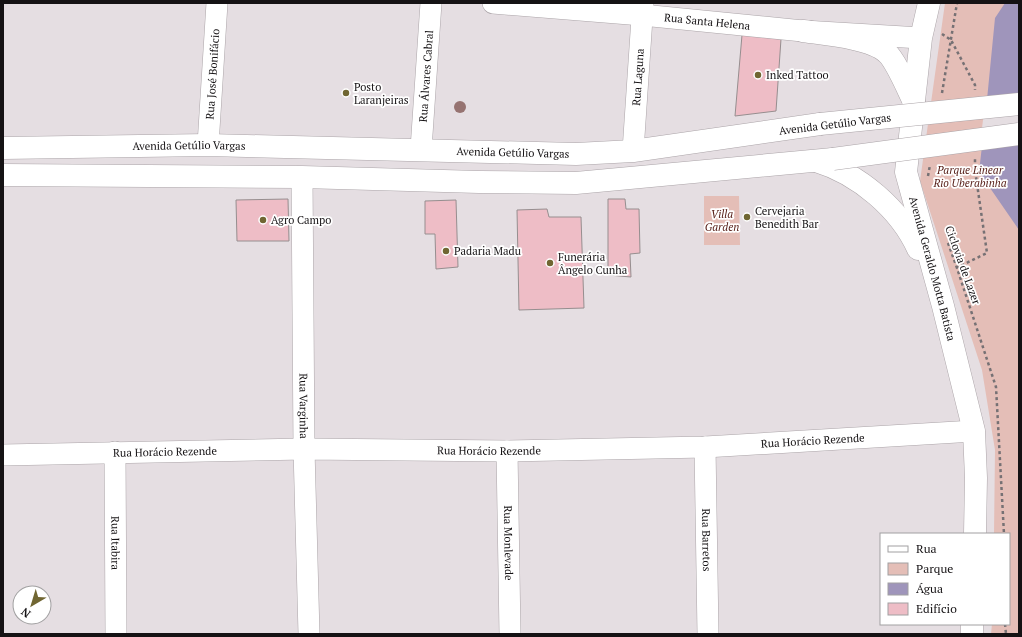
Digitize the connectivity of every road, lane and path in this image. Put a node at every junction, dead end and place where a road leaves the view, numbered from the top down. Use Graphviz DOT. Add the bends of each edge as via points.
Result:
graph roads {
  1 [pos="217,3"];
  2 [pos="432,3"];
  3 [pos="493,3"];
  4 [pos="929,3"];
  5 [pos="957,3"];
  6 [pos="643,9"];
  7 [pos="803,31"];
  8 [pos="943,34"];
  9 [pos="921,38"];
  10 [pos="951,40"];
  11 [pos="975,93"];
  12 [pos="942,94"];
  13 [pos="914,102"];
  14 [pos="1019,104"];
  15 [pos="1019,134"];
  16 [pos="208,145"];
  17 [pos="60,146"];
  18 [pos="3,148"];
  19 [pos="421,149"];
  20 [pos="633,151"];
  21 [pos="576,154"];
  22 [pos="975,155"];
  23 [pos="825,160"];
  24 [pos="930,165"];
  25 [pos="3,175"];
  26 [pos="63,176"];
  27 [pos="302,177"];
  28 [pos="927,180"];
  29 [pos="576,183"];
  30 [pos="946,239"];
  31 [pos="957,268"];
  32 [pos="936,285"];
  33 [pos="974,431"];
  34 [pos="705,447"];
  35 [pos="304,449"];
  36 [pos="507,451"];
  37 [pos="115,452"];
  38 [pos="3,455"];
  39 [pos="975,533"];
  40 [pos="1004,533"];
  41 [pos="116,634"];
  42 [pos="309,634"];
  43 [pos="510,634"];
  44 [pos="708,634"];
  1 -- 16 [label="street, Rua José Bonifácio"];
  2 -- 19 [label="street, Rua Álvares Cabral"];
  3 -- 6 [label="street, Rua Santa Helena"];
  4 -- 9 [label="main road, Avenida Geraldo Motta Batista"];
  5 -- 10 [label="path"];
  6 -- 7 [label="street, Rua Santa Helena"];
  6 -- 20 [label="street, Rua Laguna"];
  7 -- 9 [label="street, Rua Santa Helena"];
  7 -- 13 [label="main road" via="853,39 881,48 888,54"];
  8 -- 10 [label="path"];
  9 -- 13 [label="main road, Avenida Geraldo Motta Batista"];
  10 -- 11 [label="path" via="974,85"];
  10 -- 12 [label="path"];
  13 -- 32 [label="main road, Avenida Geraldo Motta Batista" via="906,172"];
  14 -- 20 [label="main road, Avenida Getúlio Vargas, bridge" via="820,124"];
  15 -- 23 [label="main road, bridge"];
  16 -- 17 [label="main road, Avenida Getúlio Vargas"];
  16 -- 19 [label="main road, Avenida Getúlio Vargas"];
  17 -- 18 [label="main road, Avenida Getúlio Vargas"];
  17 -- 26 [label="main road"];
  19 -- 21 [label="main road, Avenida Getúlio Vargas"];
  20 -- 21 [label="main road, Avenida Getúlio Vargas"];
  21 -- 29 [label="main road"];
  22 -- 31 [label="path" via="987,253"];
  23 -- 29 [label="main road"];
  23 -- 32 [label="main road" via="829,165 862,184 899,216"];
  24 -- 28 [label="path"];
  25 -- 26 [label="main road"];
  26 -- 27 [label="main road"];
  27 -- 29 [label="main road"];
  27 -- 35 [label="street, Rua Varginha"];
  30 -- 31 [label="path, Ciclovia de Lazer"];
  31 -- 32 [label="path"];
  31 -- 40 [label="path, Ciclovia de Lazer" via="996,387"];
  32 -- 33 [label="main road, Avenida Geraldo Motta Batista"];
  33 -- 34 [label="street, Rua Horácio Rezende"];
  33 -- 39 [label="main road, Avenida Geraldo Motta Batista"];
  34 -- 36 [label="street, Rua Horácio Rezende"];
  34 -- 44 [label="street, Rua Barretos"];
  35 -- 36 [label="street, Rua Horácio Rezende"];
  35 -- 37 [label="street, Rua Horácio Rezende"];
  35 -- 42 [label="street, Rua Varginha"];
  36 -- 43 [label="street, Rua Monlevade"];
  37 -- 38 [label="street, Rua Horácio Rezende"];
  37 -- 41 [label="street, Rua Itabira"];
}
